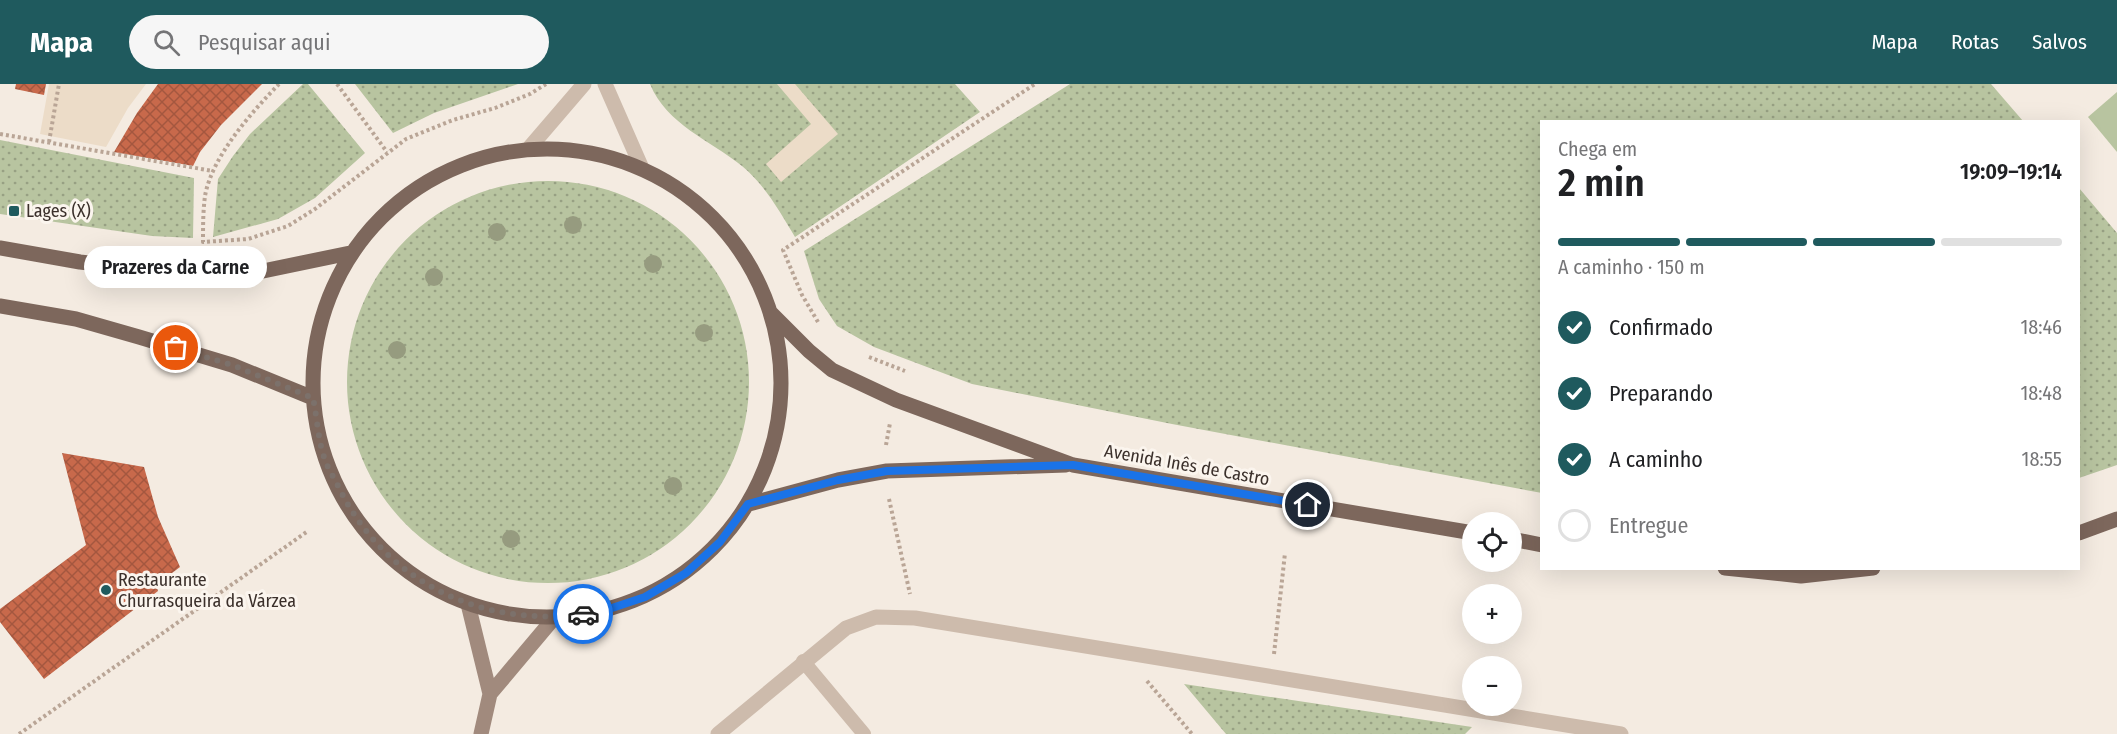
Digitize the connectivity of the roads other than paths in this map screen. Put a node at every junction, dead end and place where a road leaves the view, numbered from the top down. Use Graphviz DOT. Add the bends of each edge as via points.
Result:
graph roads {
  1 [pos="584,84"];
  2 [pos="605,84"];
  3 [pos="530,147"];
  4 [pos="641,166"];
  5 [pos="0,248"];
  6 [pos="350,253"];
  7 [pos="0,306"];
  8 [pos="771,313"];
  9 [pos="313,398"];
  10 [pos="1073,465"];
  11 [pos="748,504"];
  12 [pos="2117,519"];
  13 [pos="1462,531"];
  14 [pos="2080,533"];
  15 [pos="1522,541"];
  16 [pos="1540,544"];
  17 [pos="1744,570"];
  18 [pos="1855,570"];
  19 [pos="468,604"];
  20 [pos="554,618"];
  21 [pos="803,661"];
  22 [pos="490,694"];
  23 [pos="481,734"];
  24 [pos="718,734"];
  25 [pos="864,734"];
  26 [pos="1621,734"];
  1 -- 3 [label="street"];
  2 -- 4 [label="street"];
  3 -- 4 [label="main road" via="586,150"];
  3 -- 6 [label="main road" via="489,154 450,168 379,218"];
  4 -- 8 [label="main road" via="705,211 742,252"];
  5 -- 6 [label="main road" via="201,276 244,274"];
  6 -- 9 [label="main road" via="319,323 313,360"];
  7 -- 9 [label="main road" via="76,319 139,337 232,365"];
  8 -- 10 [label="main road, Avenida Inês de Castro" via="832,370 896,400"];
  8 -- 11 [label="main road" via="781,361 780,411 769,459"];
  9 -- 19 [label="main road" via="324,457 349,510 382,549 422,582"];
  10 -- 11 [label="main road, Avenida Inês de Castro" via="887,471"];
  10 -- 13 [label="main road, Avenida Inês de Castro"];
  11 -- 20 [label="main road" via="720,542 686,573 645,597 600,612"];
  12 -- 14 [label="main road"];
  15 -- 16 [label="main road"];
  17 -- 18 [label="main road" via="1801,576"];
  19 -- 20 [label="main road" via="510,615"];
  19 -- 22 [label="main road"];
  20 -- 22 [label="main road"];
  21 -- 24 [label="street"];
  21 -- 25 [label="lane"];
  21 -- 26 [label="street" via="846,628 876,617 915,618"];
  22 -- 23 [label="main road"];
}
